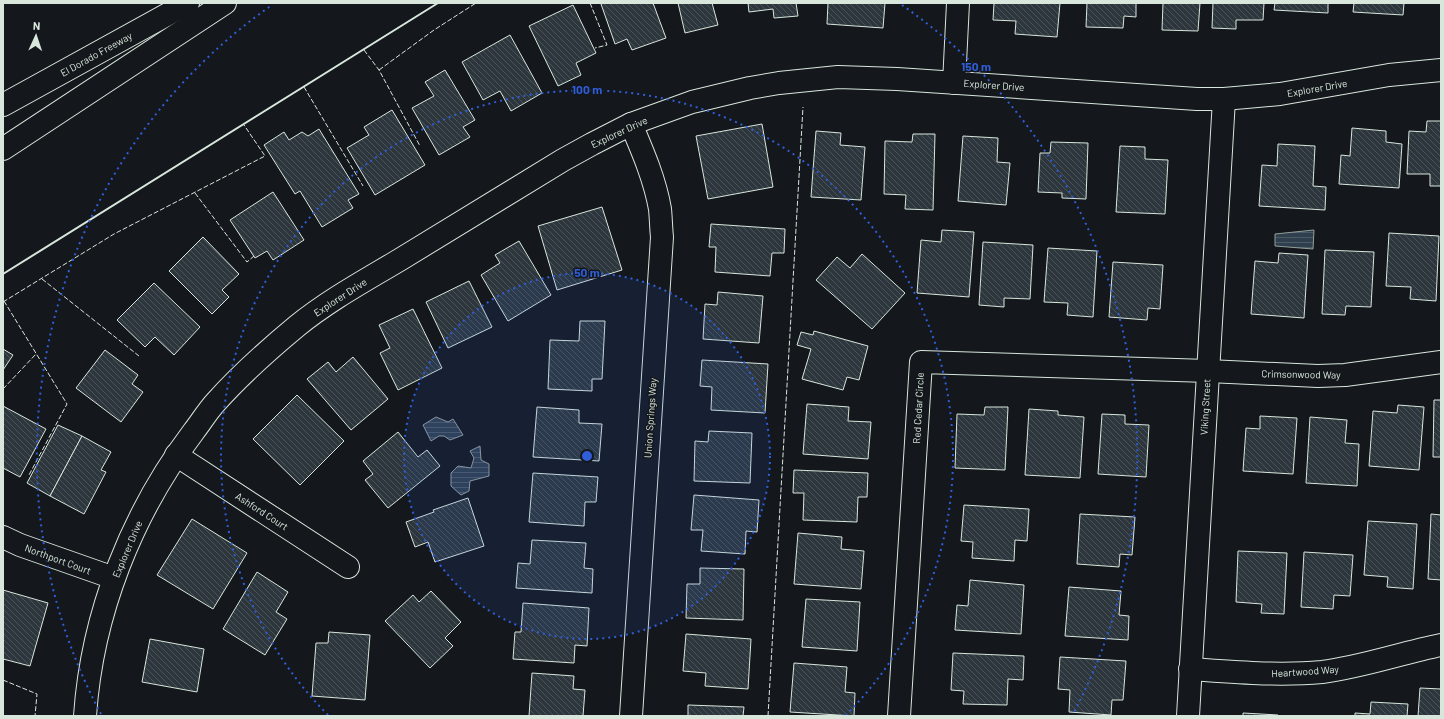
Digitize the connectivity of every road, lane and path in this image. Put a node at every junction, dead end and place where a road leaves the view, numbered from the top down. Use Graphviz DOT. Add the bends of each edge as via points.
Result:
graph roads {
  1 [pos="188,3"];
  2 [pos="225,3"];
  3 [pos="958,3"];
  4 [pos="1441,70"];
  5 [pos="954,83"];
  6 [pos="1224,99"];
  7 [pos="3,105"];
  8 [pos="632,124"];
  9 [pos="3,149"];
  10 [pos="1441,362"];
  11 [pos="1208,371"];
  12 [pos="176,455"];
  13 [pos="3,537"];
  14 [pos="348,567"];
  15 [pos="114,578"];
  16 [pos="1441,645"];
  17 [pos="1190,669"];
  18 [pos="85,716"];
  19 [pos="631,716"];
  20 [pos="899,716"];
  21 [pos="1188,716"];
  1 -- 7 [label="main road, El Dorado Freeway"];
  2 -- 9 [label="main road"];
  3 -- 5 [label="main road"];
  4 -- 6 [label="main road, Explorer Drive" via="1389,75 1280,94"];
  5 -- 6 [label="main road, Explorer Drive"];
  5 -- 8 [label="main road, Explorer Drive" via="838,78 779,82 692,102"];
  6 -- 11 [label="main road, Viking Street"];
  8 -- 12 [label="main road, Explorer Drive" via="563,160 346,292 298,325 254,362 214,404"];
  8 -- 19 [label="main road, Union Springs Way" via="654,182 662,237"];
  10 -- 11 [label="main road, Crimsonwood Way" via="1346,375"];
  11 -- 17 [label="main road, Viking Street"];
  11 -- 20 [label="main road, Red Cedar Circle" via="920,362"];
  12 -- 14 [label="main road, Ashford Court"];
  12 -- 15 [label="main road, Explorer Drive" via="151,494"];
  13 -- 15 [label="main road, Northport Court"];
  15 -- 18 [label="main road, Explorer Drive" via="90,666"];
  16 -- 17 [label="main road, Heartwood Way" via="1323,672 1293,674"];
  17 -- 21 [label="main road, Viking Street"];
}
